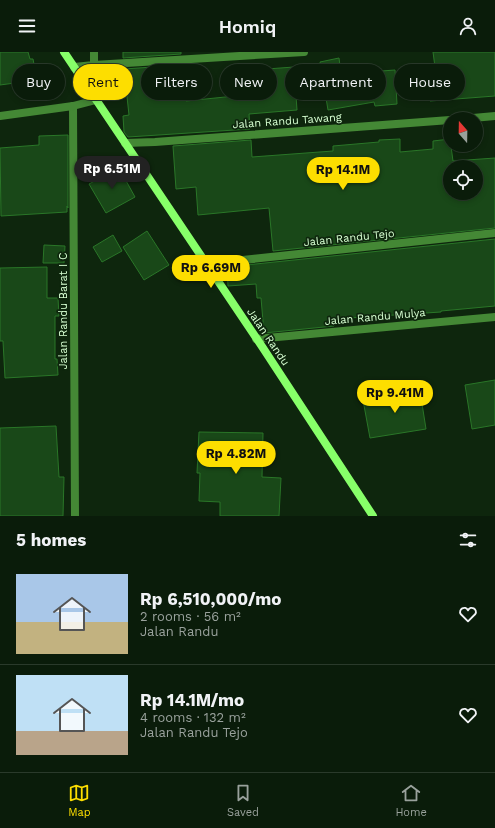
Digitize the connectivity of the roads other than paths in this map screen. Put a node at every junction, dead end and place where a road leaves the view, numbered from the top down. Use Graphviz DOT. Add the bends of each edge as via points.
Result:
graph roads {
  1 [pos="64,52"];
  2 [pos="94,52"];
  3 [pos="304,52"];
  4 [pos="94,64"];
  5 [pos="110,64"];
  6 [pos="73,66"];
  7 [pos="96,100"];
  8 [pos="73,106"];
  9 [pos="0,116"];
  10 [pos="495,116"];
  11 [pos="483,117"];
  12 [pos="443,121"];
  13 [pos="125,143"];
  14 [pos="495,233"];
  15 [pos="206,264"];
  16 [pos="495,317"];
  17 [pos="256,339"];
  18 [pos="75,516"];
  19 [pos="373,516"];
  1 -- 6 [label="street, Jalan Randu"];
  2 -- 4 [label="street"];
  3 -- 5 [label="street"];
  7 -- 8 [label="street"];
  7 -- 13 [label="street, Jalan Randu"];
  8 -- 9 [label="street"];
  8 -- 18 [label="street, Jalan Randu Barat I C"];
  10 -- 11 [label="street"];
  12 -- 13 [label="street, Jalan Randu Tawang"];
  13 -- 15 [label="street, Jalan Randu"];
  14 -- 15 [label="street, Jalan Randu Tejo"];
  15 -- 17 [label="street, Jalan Randu"];
  16 -- 17 [label="street, Jalan Randu Mulya"];
  17 -- 19 [label="street, Jalan Randu"];
}
